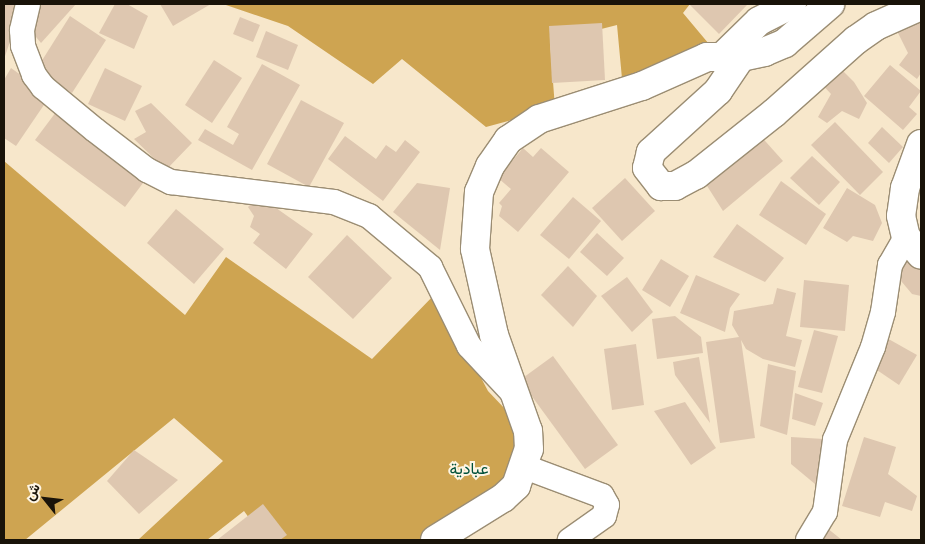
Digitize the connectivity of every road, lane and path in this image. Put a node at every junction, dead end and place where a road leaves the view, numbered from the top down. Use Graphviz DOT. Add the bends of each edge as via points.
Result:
graph roads {
  1 [pos="28,4"];
  2 [pos="792,4"];
  3 [pos="830,4"];
  4 [pos="921,6"];
  5 [pos="765,12"];
  6 [pos="732,57"];
  7 [pos="921,144"];
  8 [pos="914,246"];
  9 [pos="515,394"];
  10 [pos="525,467"];
  11 [pos="435,540"];
  12 [pos="570,540"];
  13 [pos="808,540"];
  1 -- 9 [label="street" via="22,30 23,46 34,75 43,87 94,130 147,170 171,182 334,202 369,216 430,267 469,346"];
  2 -- 5 [label="main road"];
  3 -- 6 [label="main road" via="785,43"];
  4 -- 6 [label="main road" via="876,26 856,40 774,113 696,175 675,186 661,186 647,168 651,152 713,96"];
  5 -- 6 [label="main road"];
  6 -- 9 [label="main road" via="707,57 642,86 539,119 508,140 490,166 479,192 475,249 489,318"];
  7 -- 8 [label="main road" via="902,201"];
  8 -- 13 [label="street" via="890,265 883,312 873,347 835,440 826,512"];
  9 -- 10 [label="main road" via="528,431"];
  10 -- 11 [label="main road" via="516,486 503,498"];
  10 -- 12 [label="street" via="602,496 607,504 604,516"];
}
